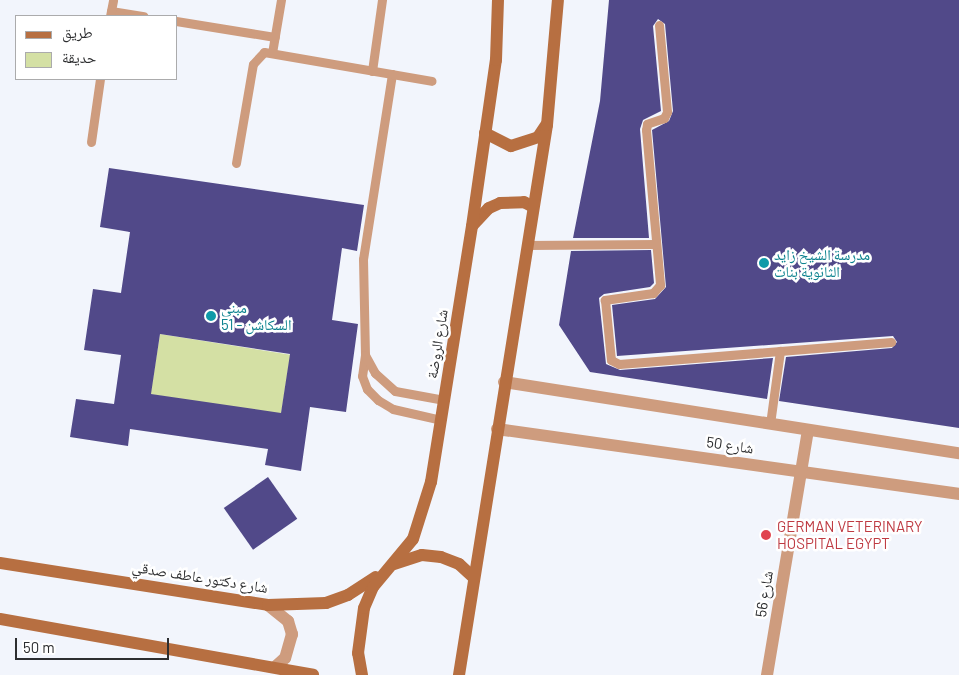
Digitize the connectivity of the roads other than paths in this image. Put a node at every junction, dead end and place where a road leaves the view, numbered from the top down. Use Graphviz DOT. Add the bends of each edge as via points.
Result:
graph roads {
  1 [pos="113,0"];
  2 [pos="280,0"];
  3 [pos="382,0"];
  4 [pos="498,0"];
  5 [pos="558,0"];
  6 [pos="111,14"];
  7 [pos="128,15"];
  8 [pos="178,22"];
  9 [pos="659,25"];
  10 [pos="275,37"];
  11 [pos="272,53"];
  12 [pos="372,71"];
  13 [pos="392,74"];
  14 [pos="100,80"];
  15 [pos="432,81"];
  16 [pos="546,125"];
  17 [pos="485,134"];
  18 [pos="90,142"];
  19 [pos="236,163"];
  20 [pos="533,207"];
  21 [pos="472,226"];
  22 [pos="656,244"];
  23 [pos="527,245"];
  24 [pos="891,342"];
  25 [pos="780,351"];
  26 [pos="365,355"];
  27 [pos="504,382"];
  28 [pos="444,400"];
  29 [pos="441,420"];
  30 [pos="770,424"];
  31 [pos="497,429"];
  32 [pos="808,430"];
  33 [pos="959,453"];
  34 [pos="800,472"];
  35 [pos="959,494"];
  36 [pos="0,563"];
  37 [pos="386,568"];
  38 [pos="473,577"];
  39 [pos="268,605"];
  40 [pos="0,619"];
  41 [pos="275,667"];
  42 [pos="313,675"];
  43 [pos="362,675"];
  44 [pos="458,675"];
  45 [pos="767,675"];
  1 -- 6 [label="lane"];
  2 -- 10 [label="lane"];
  3 -- 12 [label="lane"];
  4 -- 17 [label="street, شارع الروضة" via="496,60"];
  5 -- 16 [label="street"];
  6 -- 7 [label="lane"];
  8 -- 10 [label="lane"];
  9 -- 22 [label="lane" via="667,112 664,118 647,124 646,130"];
  10 -- 11 [label="lane"];
  11 -- 12 [label="lane"];
  11 -- 19 [label="lane" via="264,52 253,64"];
  12 -- 13 [label="lane"];
  13 -- 15 [label="lane"];
  13 -- 26 [label="lane" via="363,259"];
  14 -- 18 [label="lane"];
  16 -- 17 [label="street" via="538,136 518,145 496,142"];
  16 -- 20 [label="street"];
  17 -- 21 [label="street, شارع الروضة"];
  20 -- 21 [label="street" via="524,202 500,203 489,208"];
  20 -- 23 [label="street"];
  21 -- 28 [label="street, شارع الروضة"];
  22 -- 23 [label="lane"];
  22 -- 25 [label="lane" via="660,285 657,292 605,300 610,356 615,363"];
  23 -- 27 [label="street"];
  24 -- 25 [label="lane"];
  25 -- 30 [label="lane"];
  26 -- 28 [label="lane" via="375,373 395,391"];
  26 -- 29 [label="lane" via="362,376 366,389 378,400 393,409"];
  27 -- 30 [label="street, شارع 50"];
  27 -- 31 [label="street"];
  28 -- 29 [label="street, شارع الروضة"];
  29 -- 37 [label="street, شارع الروضة" via="421,519 413,539"];
  30 -- 32 [label="street, شارع 50"];
  31 -- 34 [label="street, شارع 50"];
  31 -- 38 [label="street"];
  32 -- 33 [label="street, شارع 50"];
  32 -- 34 [label="street, شارع 56"];
  34 -- 35 [label="street, شارع 50"];
  34 -- 45 [label="street, شارع 56"];
  36 -- 39 [label="street, شارع دكتور عاطف صدقي"];
  37 -- 38 [label="street" via="403,559 441,557 459,564"];
  37 -- 39 [label="street, شارع دكتور عاطف صدقي" via="348,595 326,603"];
  37 -- 43 [label="street, شارع الروضة" via="373,587 358,630"];
  38 -- 44 [label="street"];
  39 -- 41 [label="street" via="288,621 292,634 285,658"];
  40 -- 41 [label="street"];
  41 -- 42 [label="street"];
}
